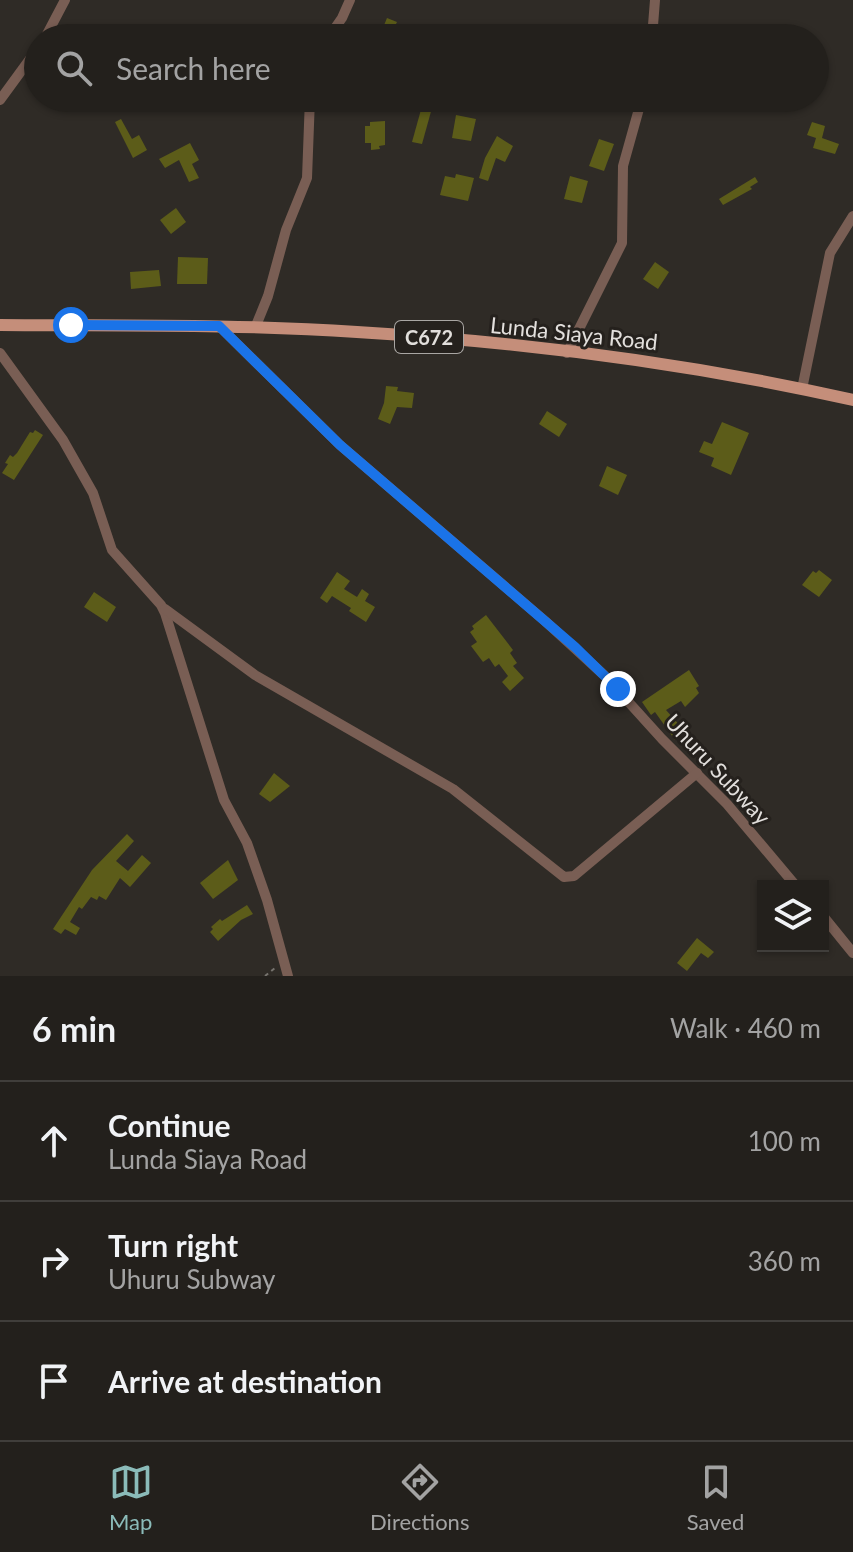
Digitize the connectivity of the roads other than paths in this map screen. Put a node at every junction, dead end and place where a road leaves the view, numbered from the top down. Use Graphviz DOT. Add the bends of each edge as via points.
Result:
graph roads {
  1 [pos="65,0"];
  2 [pos="350,0"];
  3 [pos="655,0"];
  4 [pos="52,24"];
  5 [pos="338,24"];
  6 [pos="653,24"];
  7 [pos="24,67"];
  8 [pos="0,100"];
  9 [pos="309,112"];
  10 [pos="638,112"];
  11 [pos="853,216"];
  12 [pos="0,325"];
  13 [pos="219,326"];
  14 [pos="255,328"];
  15 [pos="0,353"];
  16 [pos="567,353"];
  17 [pos="802,389"];
  18 [pos="853,400"];
  19 [pos="161,605"];
  20 [pos="697,773"];
  21 [pos="791,880"];
  22 [pos="829,923"];
  23 [pos="853,953"];
  24 [pos="288,976"];
  1 -- 4 [label="street"];
  2 -- 5 [label="street"];
  3 -- 6 [label="street"];
  7 -- 8 [label="street"];
  9 -- 14 [label="street" via="307,178"];
  10 -- 16 [label="street" via="623,166 622,243"];
  11 -- 17 [label="street" via="830,253"];
  12 -- 13 [label="main road, Lunda Siaya Road / C672"];
  13 -- 14 [label="main road, Lunda Siaya Road / C672"];
  13 -- 20 [label="street, Uhuru Subway" via="340,445 575,647"];
  14 -- 16 [label="main road, Lunda Siaya Road / C672" via="435,338"];
  15 -- 19 [label="street" via="48,417 93,493 112,550"];
  16 -- 17 [label="main road, Lunda Siaya Road / C672" via="674,365"];
  17 -- 18 [label="main road, Lunda Siaya Road / C672"];
  19 -- 20 [label="street" via="255,675 453,789 564,877 574,876"];
  19 -- 24 [label="street" via="224,800 247,843 267,900"];
  20 -- 21 [label="street, Uhuru Subway"];
  22 -- 23 [label="street"];
}
